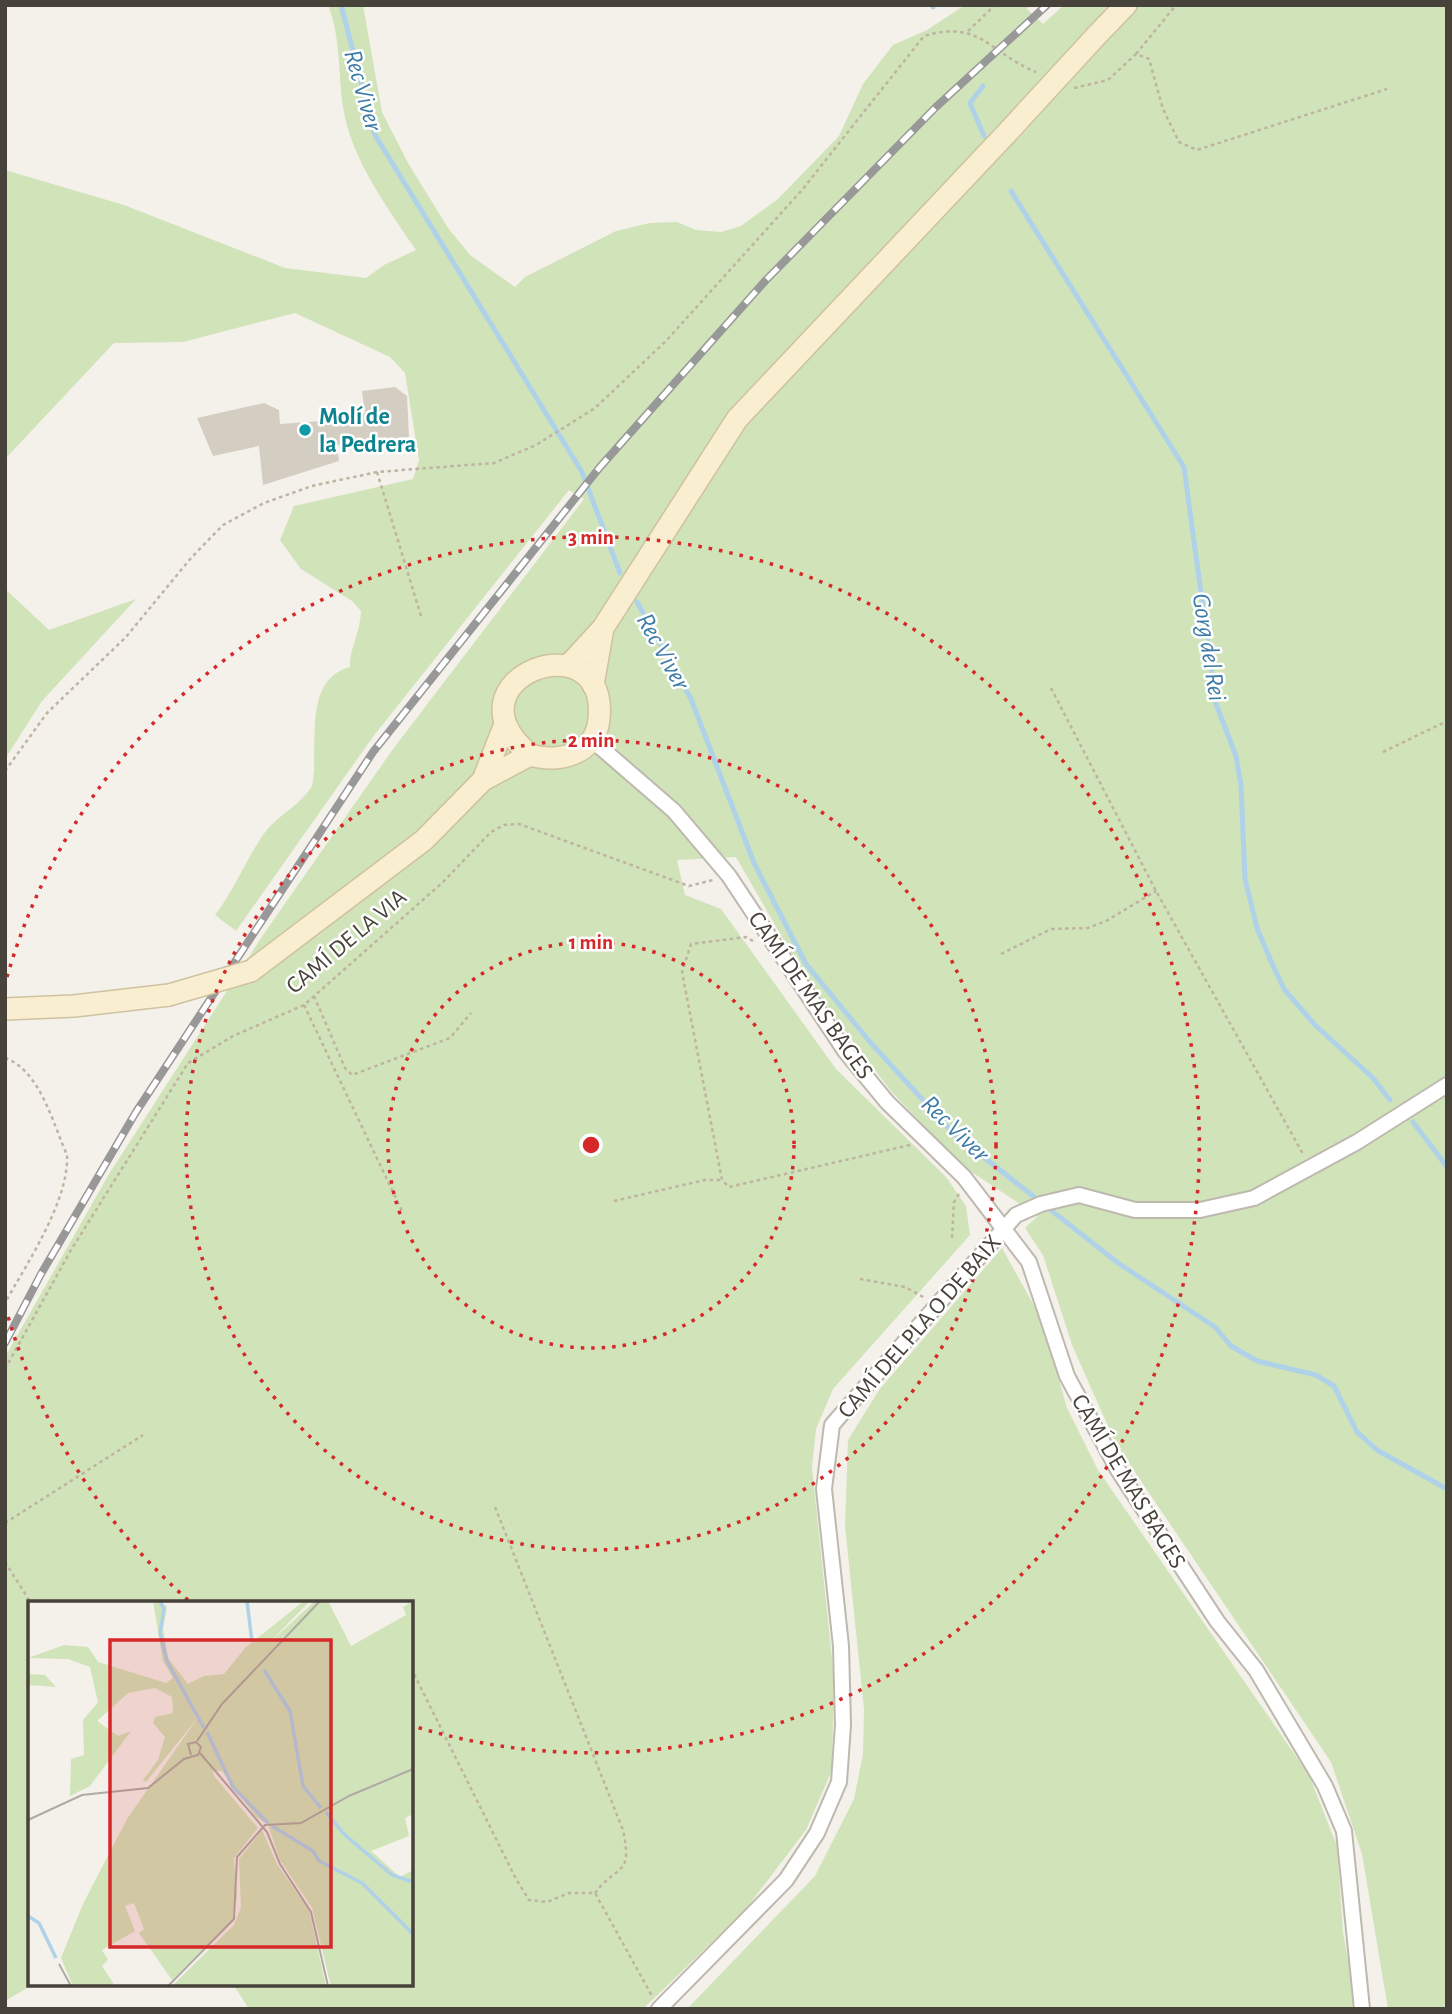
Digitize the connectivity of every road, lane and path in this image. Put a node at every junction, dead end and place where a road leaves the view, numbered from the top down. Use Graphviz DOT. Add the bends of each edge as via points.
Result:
graph roads {
  1 [pos="996,5"];
  2 [pos="1126,5"];
  3 [pos="1175,5"];
  4 [pos="968,31"];
  5 [pos="1136,54"];
  6 [pos="1039,74"];
  7 [pos="1064,84"];
  8 [pos="1387,89"];
  9 [pos="377,472"];
  10 [pos="421,616"];
  11 [pos="603,628"];
  12 [pos="568,666"];
  13 [pos="593,685"];
  14 [pos="1051,688"];
  15 [pos="1447,721"];
  16 [pos="505,724"];
  17 [pos="592,740"];
  18 [pos="1383,752"];
  19 [pos="530,755"];
  20 [pos="5,771"];
  21 [pos="483,780"];
  22 [pos="729,876"];
  23 [pos="1156,891"];
  24 [pos="758,948"];
  25 [pos="1000,954"];
  26 [pos="314,996"];
  27 [pos="304,1005"];
  28 [pos="5,1009"];
  29 [pos="471,1013"];
  30 [pos="5,1058"];
  31 [pos="1447,1085"];
  32 [pos="904,1135"];
  33 [pos="1310,1167"];
  34 [pos="722,1180"];
  35 [pos="951,1186"];
  36 [pos="959,1194"];
  37 [pos="614,1201"];
  38 [pos="990,1210"];
  39 [pos="402,1211"];
  40 [pos="1004,1228"];
  41 [pos="952,1238"];
  42 [pos="860,1279"];
  43 [pos="5,1303"];
  44 [pos="937,1305"];
  45 [pos="5,1368"];
  46 [pos="143,1435"];
  47 [pos="495,1507"];
  48 [pos="5,1523"];
  49 [pos="5,1562"];
  50 [pos="30,1601"];
  51 [pos="413,1672"];
  52 [pos="595,1893"];
  53 [pos="659,2008"];
  54 [pos="1362,2009"];
  1 -- 4 [label="path"];
  2 -- 11 [label="street, bridge" via="737,419"];
  3 -- 5 [label="path"];
  4 -- 6 [label="path"];
  4 -- 9 [label="path" via="943,30 924,36 802,190 666,341 595,408 537,445 494,463"];
  5 -- 7 [label="path" via="1108,80 1076,89"];
  5 -- 8 [label="path" via="1149,59 1163,109 1179,142 1197,149"];
  9 -- 10 [label="path"];
  9 -- 20 [label="path" via="312,486 264,503 223,525 126,638 47,713"];
  11 -- 12 [label="street"];
  11 -- 13 [label="street"];
  12 -- 13 [label="street"];
  12 -- 16 [label="street" via="537,667 512,684 505,703"];
  13 -- 17 [label="street" via="600,703"];
  14 -- 23 [label="path"];
  15 -- 18 [label="path"];
  16 -- 19 [label="street" via="514,742"];
  16 -- 21 [label="street"];
  17 -- 19 [label="street" via="563,759"];
  17 -- 22 [label="street, CAMÍ DE MAS BAGES" via="674,811"];
  19 -- 21 [label="street"];
  21 -- 28 [label="street, bridge" via="424,840 251,971 169,995"];
  22 -- 26 [label="path, CAMÍ DE LA VIA" via="689,886 519,824 504,825"];
  22 -- 38 [label="street, CAMÍ DE MAS BAGES" via="845,1051"];
  23 -- 25 [label="path" via="1097,925 1051,929"];
  23 -- 33 [label="path"];
  24 -- 34 [label="path" via="746,937 691,944 682,972"];
  26 -- 27 [label="path, CAMÍ DE LA VIA"];
  26 -- 29 [label="path" via="352,1075 450,1038"];
  27 -- 39 [label="path"];
  27 -- 45 [label="path, CAMÍ DE LA VIA" via="233,1036 188,1063 71,1250"];
  30 -- 43 [label="path" via="31,1076 68,1165 42,1234"];
  31 -- 33 [label="street, CAMÍ DEL PLA O DE BAIX"];
  32 -- 34 [label="path" via="912,1144 729,1187"];
  33 -- 40 [label="street, CAMÍ DEL PLA O DE BAIX" via="1254,1198 1199,1210 1135,1210 1079,1195 1041,1204 1016,1215"];
  34 -- 37 [label="path"];
  35 -- 36 [label="path"];
  36 -- 38 [label="path" via="972,1206"];
  36 -- 41 [label="path" via="954,1202"];
  38 -- 40 [label="street, CAMÍ DE MAS BAGES"];
  40 -- 44 [label="street, CAMÍ DEL PLA O DE BAIX"];
  40 -- 54 [label="street, CAMÍ DE MAS BAGES" via="1029,1262 1067,1376 1118,1470 1217,1622 1256,1670 1325,1786 1344,1831"];
  42 -- 44 [label="path" via="905,1287"];
  44 -- 53 [label="street, CAMÍ DEL PLA O DE BAIX" via="832,1425 824,1489 841,1646 839,1782 817,1833 786,1880"];
  46 -- 48 [label="path"];
  47 -- 52 [label="path" via="623,1830 626,1863"];
  49 -- 50 [label="path"];
  51 -- 52 [label="path" via="529,1900 547,1902 569,1893"];
  52 -- 53 [label="path"];
}
